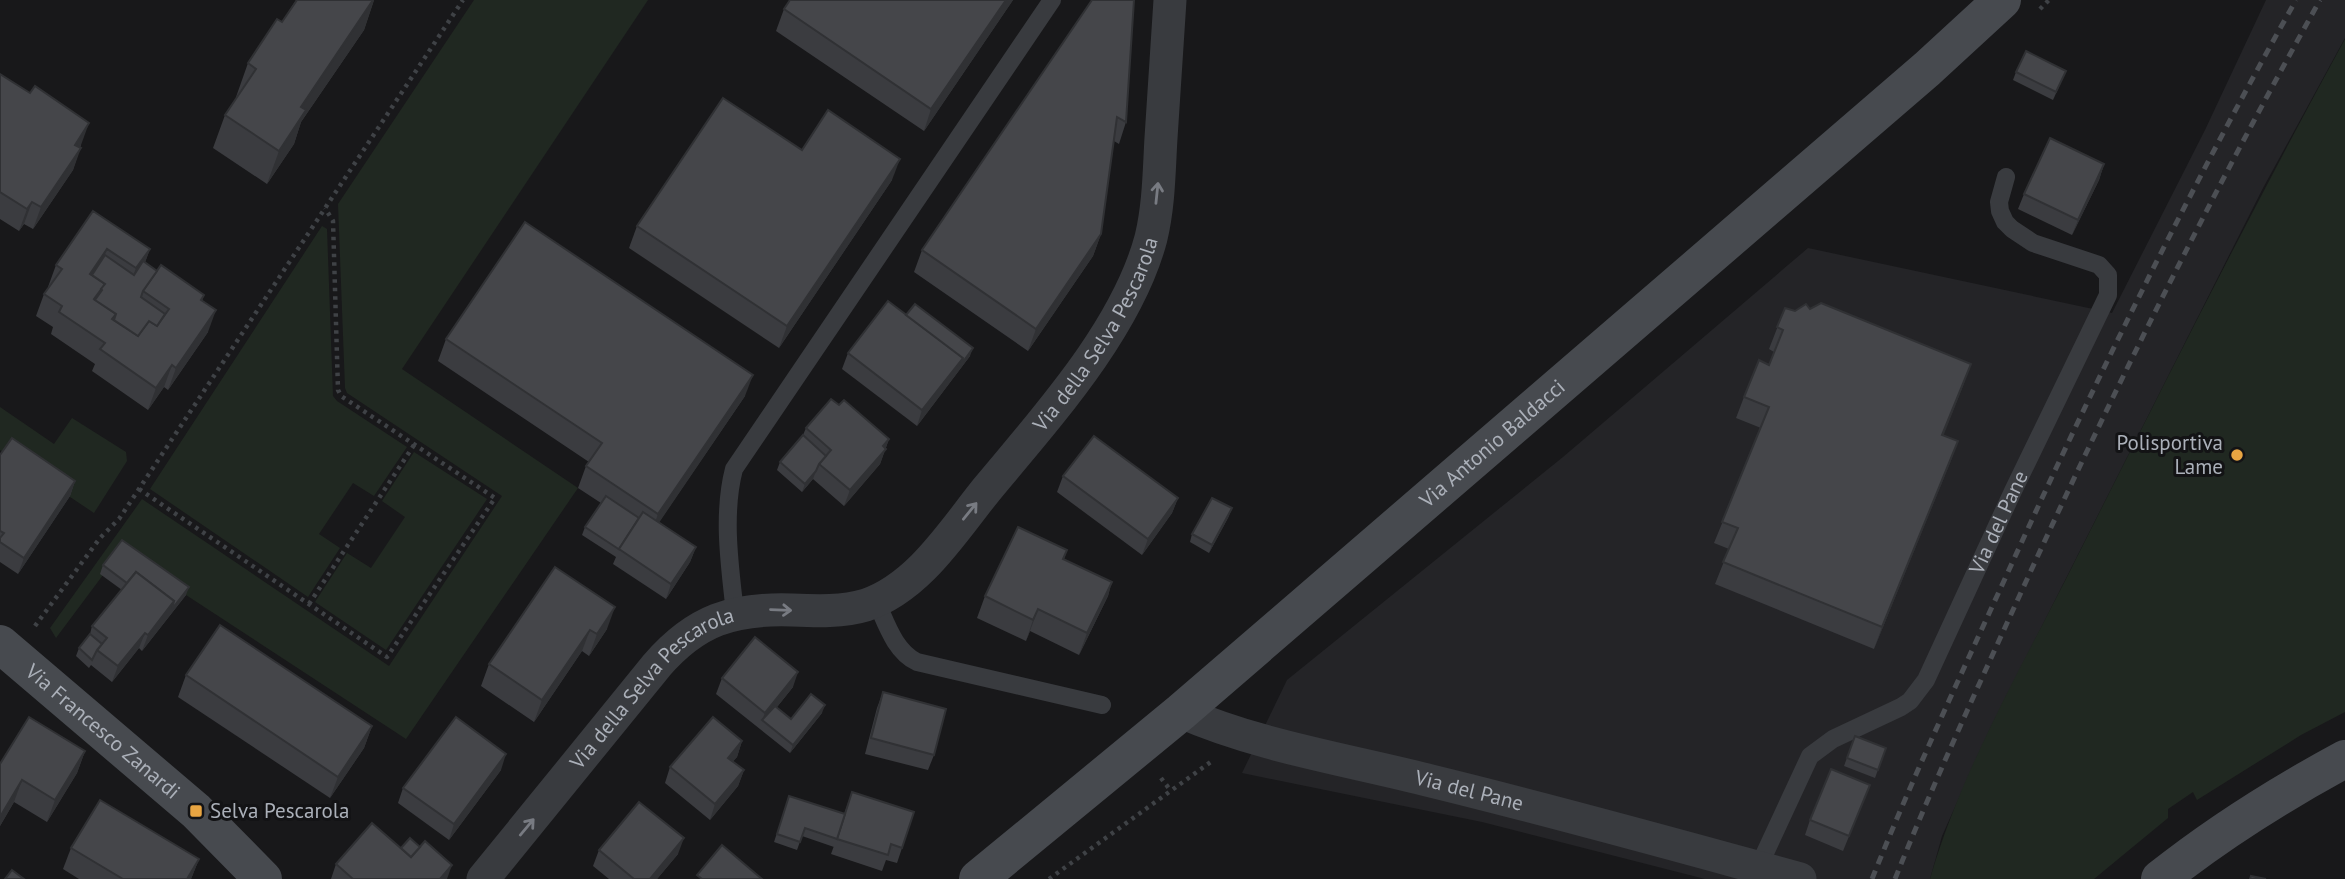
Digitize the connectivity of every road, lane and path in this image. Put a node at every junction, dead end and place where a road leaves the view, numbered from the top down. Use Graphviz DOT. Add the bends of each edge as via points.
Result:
graph roads {
  1 [pos="463,0"];
  2 [pos="1052,0"];
  3 [pos="1170,0"];
  4 [pos="2002,0"];
  5 [pos="2006,177"];
  6 [pos="325,208"];
  7 [pos="414,445"];
  8 [pos="139,489"];
  9 [pos="876,601"];
  10 [pos="309,604"];
  11 [pos="735,613"];
  12 [pos="17,636"];
  13 [pos="1102,705"];
  14 [pos="1181,712"];
  15 [pos="1217,756"];
  16 [pos="2345,759"];
  17 [pos="1758,867"];
  18 [pos="263,879"];
  19 [pos="483,879"];
  20 [pos="978,879"];
  21 [pos="1049,879"];
  22 [pos="1800,879"];
  23 [pos="2160,879"];
  1 -- 6 [label="path"];
  2 -- 11 [label="lane" via="734,469 728,510"];
  9 -- 3 [label="street, Via della Selva Pescarola, one-way" via="909,580 948,537 1054,407 1129,293 1154,219"];
  4 -- 14 [label="street, Via Antonio Baldacci"];
  5 -- 17 [label="lane, Via del Pane" via="1999,202 2005,222 2033,243 2099,265 2108,275 2108,295 1926,680 1901,707 1833,739 1810,756"];
  6 -- 7 [label="path" via="333,221 338,390"];
  6 -- 8 [label="path"];
  7 -- 10 [label="path"];
  7 -- 10 [label="path" via="495,498 387,657"];
  8 -- 10 [label="path"];
  8 -- 12 [label="path" via="119,519"];
  11 -- 9 [label="street, Via della Selva Pescarola, one-way" via="838,610"];
  9 -- 13 [label="lane" via="898,647 917,662"];
  19 -- 11 [label="street, Via della Selva Pescarola, one-way" via="670,650 695,629"];
  12 -- 18 [label="street, Via Francesco Zanardi"];
  14 -- 17 [label="street, Via del Pane" via="1253,737"];
  14 -- 20 [label="street, Via Antonio Baldacci"];
  15 -- 21 [label="path"];
  16 -- 23 [label="street" via="2240,820"];
  17 -- 22 [label="street, Via del Pane"];
}
